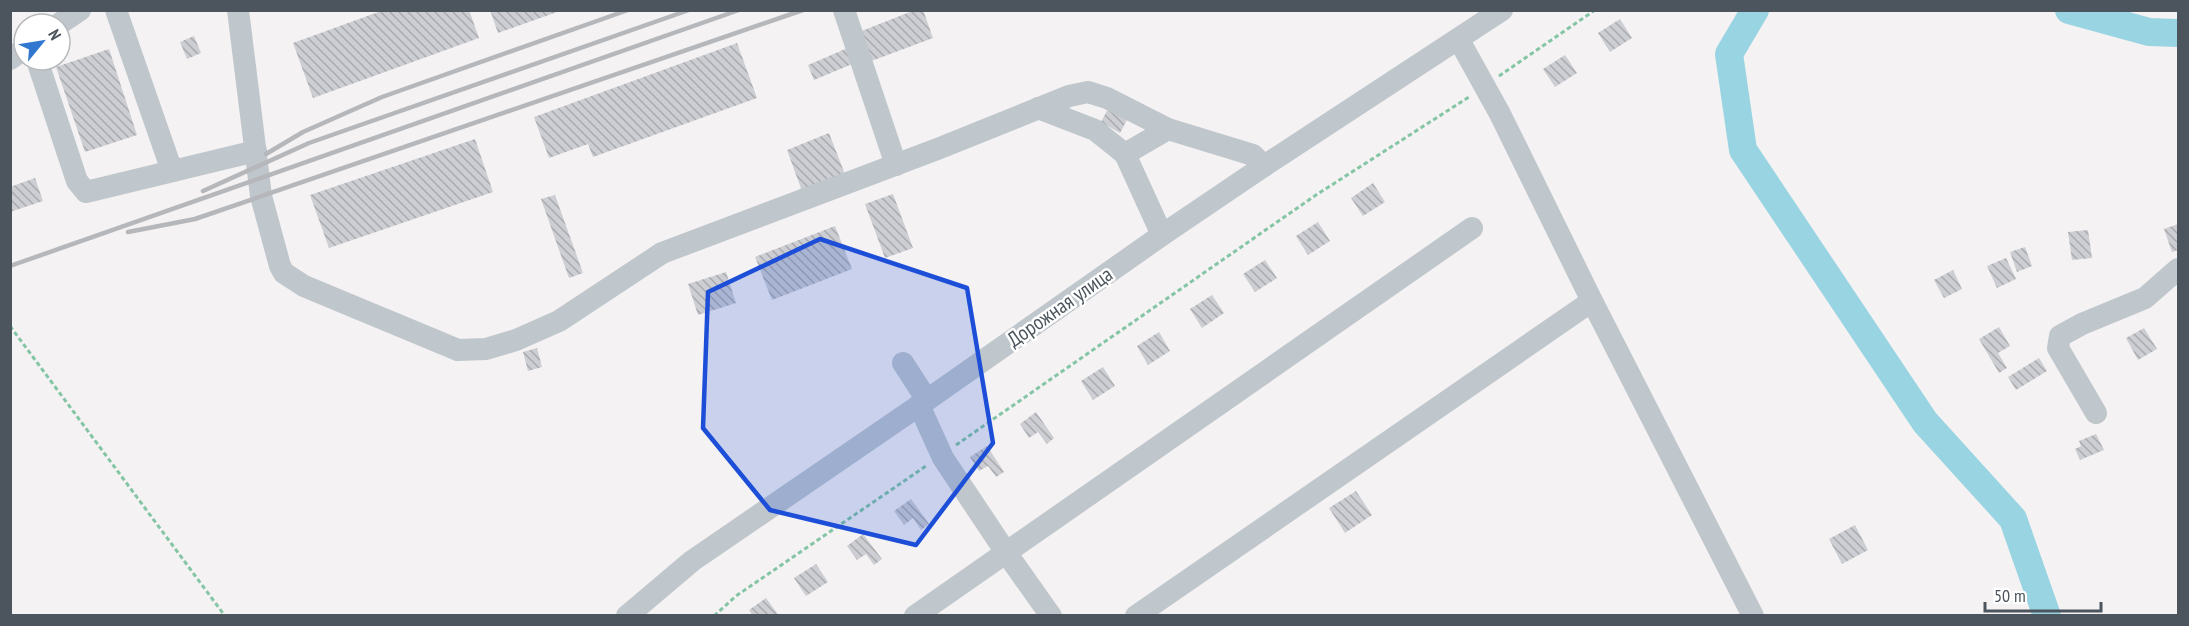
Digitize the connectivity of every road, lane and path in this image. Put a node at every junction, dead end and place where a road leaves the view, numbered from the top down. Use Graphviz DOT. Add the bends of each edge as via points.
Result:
graph roads {
  1 [pos="116,10"];
  2 [pos="238,10"];
  3 [pos="844,10"];
  4 [pos="1502,10"];
  5 [pos="1595,10"];
  6 [pos="1459,40"];
  7 [pos="41,72"];
  8 [pos="1485,86"];
  9 [pos="1038,108"];
  10 [pos="1168,129"];
  11 [pos="256,151"];
  12 [pos="1125,154"];
  13 [pos="896,165"];
  14 [pos="1264,166"];
  15 [pos="172,171"];
  16 [pos="1472,228"];
  17 [pos="1162,235"];
  18 [pos="2178,270"];
  19 [pos="1592,301"];
  20 [pos="10,326"];
  21 [pos="903,363"];
  22 [pos="923,403"];
  23 [pos="2096,413"];
  24 [pos="942,455"];
  25 [pos="1005,551"];
  26 [pos="225,615"];
  27 [pos="627,615"];
  28 [pos="714,615"];
  29 [pos="915,615"];
  30 [pos="1051,615"];
  31 [pos="1136,615"];
  32 [pos="1753,615"];
  1 -- 15 [label="street"];
  2 -- 11 [label="street"];
  3 -- 13 [label="street"];
  4 -- 6 [label="street, Дорожная улица"];
  5 -- 8 [label="path"];
  6 -- 8 [label="street"];
  6 -- 14 [label="street, Дорожная улица"];
  7 -- 15 [label="street" via="77,181 86,192"];
  8 -- 19 [label="street"];
  8 -- 24 [label="path" via="1316,195"];
  9 -- 10 [label="street" via="1088,92"];
  9 -- 12 [label="street" via="1095,130"];
  9 -- 13 [label="street"];
  10 -- 12 [label="street"];
  10 -- 14 [label="street" via="1253,155"];
  11 -- 13 [label="street" via="261,196 284,273 304,286 458,350 486,349 516,340 559,321 662,253"];
  11 -- 15 [label="street"];
  12 -- 17 [label="street"];
  14 -- 17 [label="street, Дорожная улица"];
  16 -- 25 [label="street"];
  17 -- 22 [label="street, Дорожная улица"];
  18 -- 23 [label="street" via="2145,298 2060,336 2058,348"];
  19 -- 31 [label="street"];
  19 -- 32 [label="street"];
  20 -- 26 [label="path"];
  21 -- 22 [label="street"];
  22 -- 24 [label="street"];
  22 -- 27 [label="street, Дорожная улица" via="692,561"];
  24 -- 25 [label="street"];
  24 -- 28 [label="path" via="735,596"];
  25 -- 29 [label="street"];
  25 -- 30 [label="street"];
}
